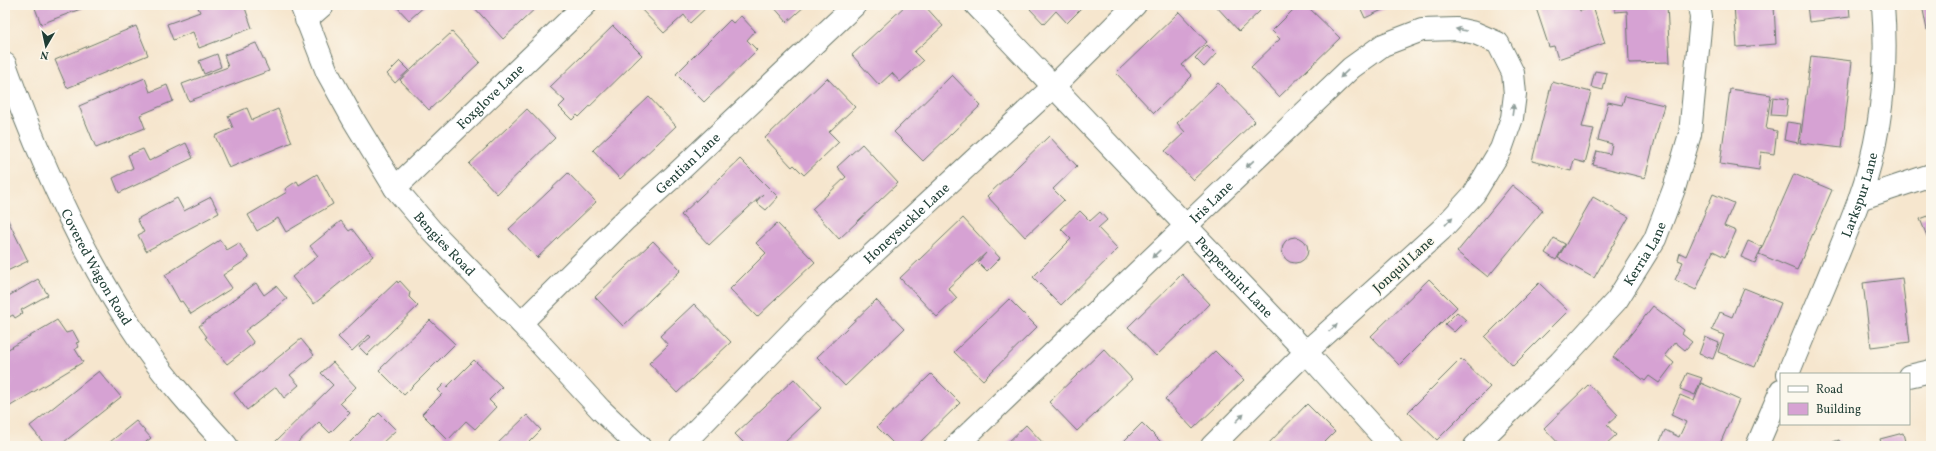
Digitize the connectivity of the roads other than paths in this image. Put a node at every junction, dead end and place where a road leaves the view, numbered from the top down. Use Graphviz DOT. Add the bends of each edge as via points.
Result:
graph roads {
  1 [pos="323,5"];
  2 [pos="585,5"];
  3 [pos="855,5"];
  4 [pos="976,5"];
  5 [pos="1135,5"];
  6 [pos="1699,5"];
  7 [pos="1883,5"];
  8 [pos="304,13"];
  9 [pos="1498,43"];
  10 [pos="5,64"];
  11 [pos="1054,86"];
  12 [pos="1931,175"];
  13 [pos="395,188"];
  14 [pos="1859,199"];
  15 [pos="1186,225"];
  16 [pos="521,323"];
  17 [pos="1306,352"];
  18 [pos="1931,370"];
  19 [pos="1788,373"];
  20 [pos="1910,376"];
  21 [pos="1780,392"];
  22 [pos="226,446"];
  23 [pos="639,446"];
  24 [pos="681,446"];
  25 [pos="956,446"];
  26 [pos="1212,446"];
  27 [pos="1391,446"];
  28 [pos="1475,446"];
  29 [pos="1757,446"];
  1 -- 8 [label="street"];
  2 -- 13 [label="street, Foxglove Lane"];
  3 -- 16 [label="street, Gentian Lane" via="626,219"];
  4 -- 11 [label="street, Peppermint Lane"];
  5 -- 11 [label="street, Honeysuckle Lane"];
  6 -- 28 [label="street, Kerria Lane" via="1701,18 1690,134 1674,189 1655,239 1617,300 1560,362"];
  7 -- 14 [label="street, Larkspur Lane" via="1882,96 1874,145"];
  8 -- 13 [label="street, Bengies Road" via="327,72 352,119"];
  9 -- 15 [label="street, Iris Lane, one-way" via="1475,32 1457,29 1422,30 1383,45 1351,68"];
  17 -- 9 [label="street, Jonquil Lane, one-way" via="1441,230 1474,194 1501,149 1512,118 1516,94 1513,73"];
  10 -- 22 [label="street, Covered Wagon Road" via="69,218 91,260 148,352 186,401"];
  11 -- 15 [label="street, Peppermint Lane"];
  11 -- 24 [label="street, Honeysuckle Lane" via="824,299"];
  12 -- 14 [label="street"];
  13 -- 16 [label="street, Bengies Road" via="430,230"];
  14 -- 19 [label="street, Larkspur Lane"];
  15 -- 17 [label="street, Peppermint Lane"];
  15 -- 25 [label="street, Iris Lane, one-way"];
  16 -- 23 [label="street, Bengies Road" via="600,409"];
  26 -- 17 [label="street, Jonquil Lane, one-way"];
  17 -- 27 [label="street, Peppermint Lane"];
  18 -- 20 [label="street"];
  21 -- 29 [label="street"];
}
